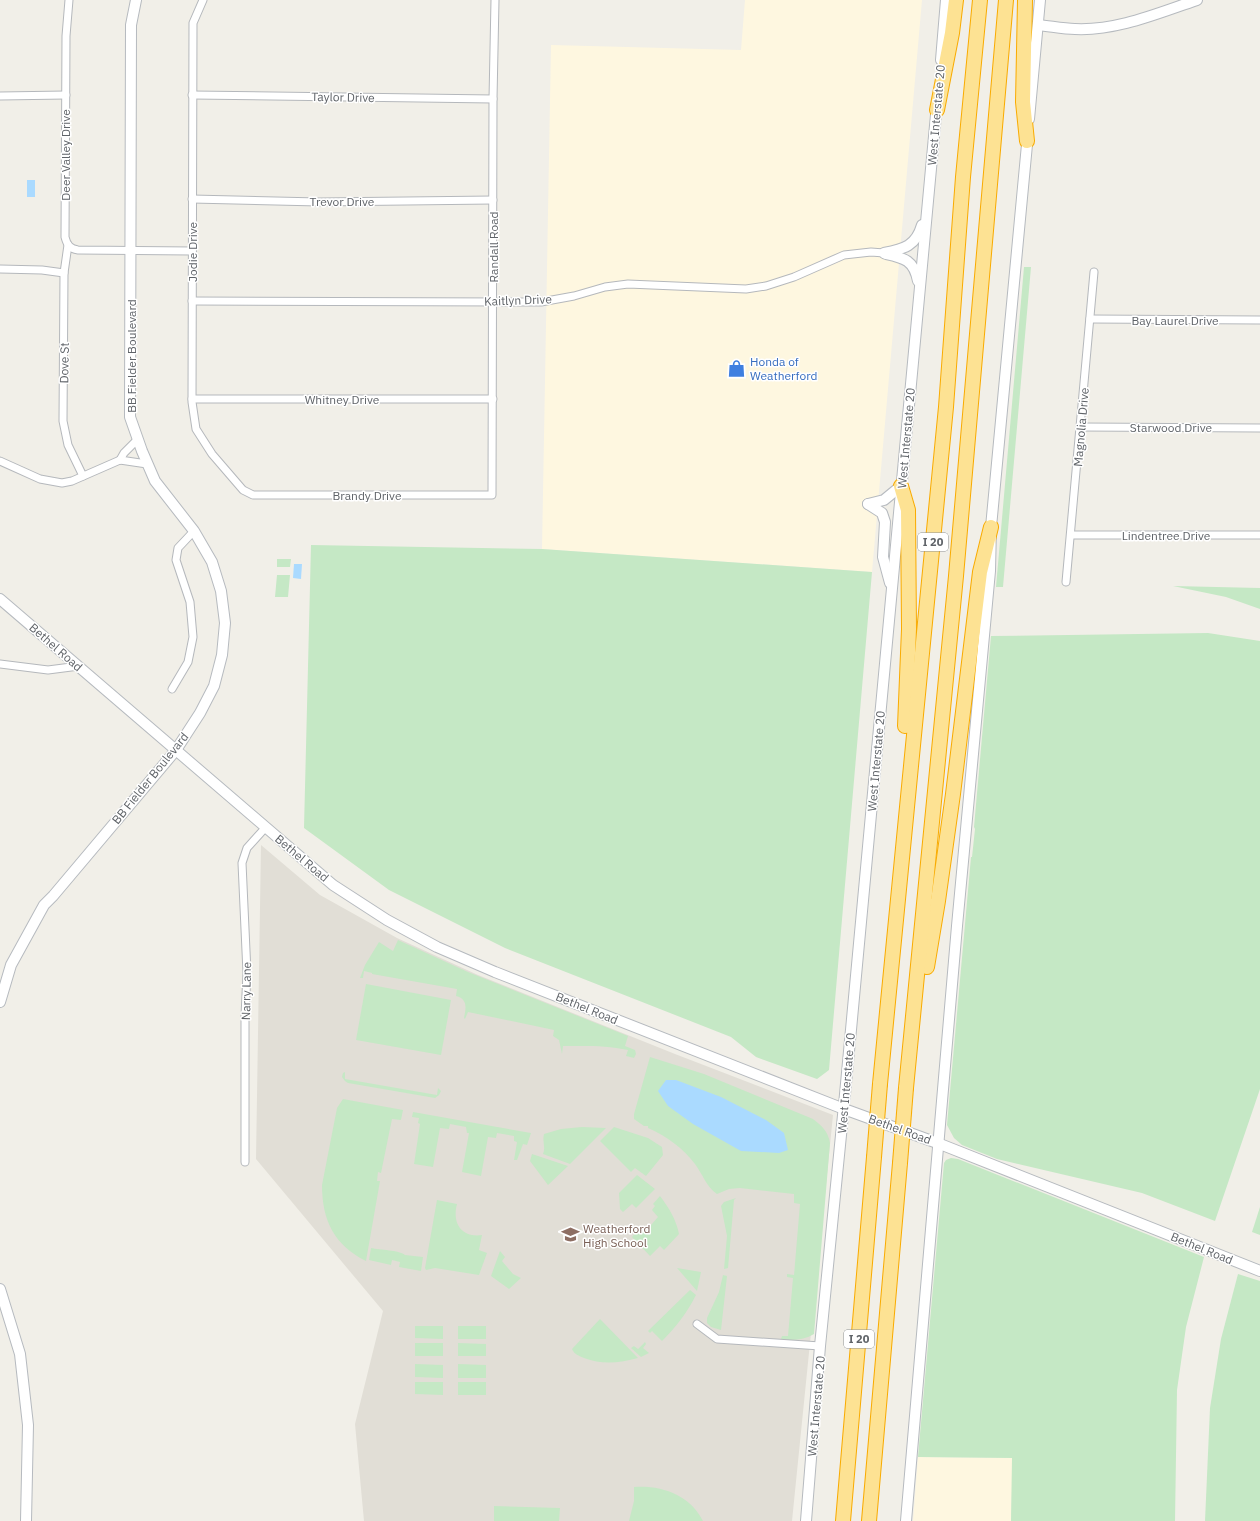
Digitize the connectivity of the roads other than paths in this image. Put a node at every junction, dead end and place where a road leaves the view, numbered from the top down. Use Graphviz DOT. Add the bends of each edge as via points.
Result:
graph roads {
  1 [pos="69,0"];
  2 [pos="136,0"];
  3 [pos="202,0"];
  4 [pos="495,0"];
  5 [pos="946,0"];
  6 [pos="956,0"];
  7 [pos="980,0"];
  8 [pos="1006,0"];
  9 [pos="1025,0"];
  10 [pos="1040,0"];
  11 [pos="1197,0"];
  12 [pos="1038,25"];
  13 [pos="66,95"];
  14 [pos="192,95"];
  15 [pos="0,96"];
  16 [pos="493,99"];
  17 [pos="937,110"];
  18 [pos="1027,141"];
  19 [pos="192,199"];
  20 [pos="493,200"];
  21 [pos="927,208"];
  22 [pos="68,245"];
  23 [pos="130,251"];
  24 [pos="192,251"];
  25 [pos="884,253"];
  26 [pos="0,269"];
  27 [pos="1094,272"];
  28 [pos="64,273"];
  29 [pos="919,295"];
  30 [pos="192,301"];
  31 [pos="493,302"];
  32 [pos="1090,319"];
  33 [pos="1260,320"];
  34 [pos="192,399"];
  35 [pos="493,400"];
  36 [pos="1081,427"];
  37 [pos="1260,428"];
  38 [pos="138,439"];
  39 [pos="120,460"];
  40 [pos="0,461"];
  41 [pos="147,464"];
  42 [pos="83,476"];
  43 [pos="901,486"];
  44 [pos="243,490"];
  45 [pos="492,495"];
  46 [pos="991,527"];
  47 [pos="194,531"];
  48 [pos="1071,535"];
  49 [pos="1260,535"];
  50 [pos="1066,582"];
  51 [pos="892,590"];
  52 [pos="0,599"];
  53 [pos="0,664"];
  54 [pos="79,666"];
  55 [pos="172,689"];
  56 [pos="176,750"];
  57 [pos="909,789"];
  58 [pos="266,828"];
  59 [pos="916,997"];
  60 [pos="0,1002"];
  61 [pos="844,1109"];
  62 [pos="940,1144"];
  63 [pos="245,1162"];
  64 [pos="1260,1271"];
  65 [pos="0,1289"];
  66 [pos="697,1324"];
  67 [pos="820,1346"];
  68 [pos="26,1521"];
  69 [pos="806,1521"];
  70 [pos="843,1521"];
  71 [pos="869,1521"];
  72 [pos="906,1521"];
  1 -- 13 [label="street, Deer Valley Drive"];
  2 -- 23 [label="main road, BB Fielder Boulevard" via="131,25"];
  3 -- 14 [label="street, Jodie Drive" via="193,22"];
  4 -- 16 [label="street, Randall Road"];
  5 -- 17 [label="main road, West Interstate 20"];
  6 -- 17 [label="highway"];
  7 -- 57 [label="highway, I 20" via="963,176 946,407"];
  8 -- 59 [label="highway, I 20"];
  9 -- 18 [label="highway" via="1024,102"];
  10 -- 12 [label="main road"];
  11 -- 12 [label="main road" via="1109,27 1075,29"];
  12 -- 18 [label="main road"];
  13 -- 15 [label="street"];
  13 -- 22 [label="street, Deer Valley Drive" via="65,237"];
  14 -- 16 [label="street, Taylor Drive"];
  14 -- 19 [label="street, Jodie Drive"];
  16 -- 20 [label="street, Randall Road"];
  17 -- 21 [label="main road, West Interstate 20"];
  18 -- 46 [label="main road"];
  19 -- 20 [label="street, Trevor Drive" via="319,202"];
  19 -- 24 [label="street, Jodie Drive"];
  20 -- 31 [label="street, Randall Road"];
  21 -- 25 [label="main road, Kaitlyn Drive" via="920,233 910,245"];
  21 -- 29 [label="main road, West Interstate 20"];
  22 -- 23 [label="street" via="78,250"];
  22 -- 28 [label="street, Dove St"];
  23 -- 24 [label="street"];
  23 -- 38 [label="main road, BB Fielder Boulevard" via="130,417"];
  24 -- 30 [label="street, Jodie Drive"];
  25 -- 29 [label="main road, Kaitlyn Drive" via="903,258 910,263 918,279"];
  25 -- 31 [label="street, Kaitlyn Drive" via="844,255 794,277 746,289 628,284 541,302"];
  26 -- 28 [label="street"];
  27 -- 32 [label="street, Magnolia Drive"];
  28 -- 42 [label="street, Dove St" via="62,421 68,445"];
  29 -- 43 [label="main road, West Interstate 20"];
  30 -- 31 [label="street, Kaitlyn Drive"];
  30 -- 34 [label="street, Jodie Drive"];
  31 -- 35 [label="street, Randall Road"];
  32 -- 33 [label="street, Bay Laurel Drive"];
  32 -- 36 [label="street, Magnolia Drive"];
  34 -- 35 [label="street, Whitney Drive"];
  34 -- 44 [label="street, Jodie Drive" via="196,429 212,454"];
  35 -- 45 [label="street, Randall Road"];
  36 -- 37 [label="street, Starwood Drive"];
  36 -- 48 [label="street, Magnolia Drive"];
  38 -- 39 [label="street"];
  38 -- 41 [label="main road, BB Fielder Boulevard"];
  39 -- 41 [label="street"];
  39 -- 42 [label="street"];
  40 -- 42 [label="street" via="40,479 62,483"];
  41 -- 47 [label="main road, BB Fielder Boulevard" via="155,482"];
  43 -- 51 [label="main road, West Interstate 20"];
  43 -- 51 [label="main road" via="884,500 868,504 882,514 886,522 883,557"];
  43 -- 57 [label="highway" via="908,510 909,628 903,764"];
  44 -- 45 [label="street, Brandy Drive" via="253,495"];
  46 -- 59 [label="highway" via="980,572 938,901 926,972"];
  46 -- 62 [label="main road" via="990,571"];
  47 -- 55 [label="street" via="178,548 176,560 190,602 193,637 188,662"];
  47 -- 56 [label="main road, BB Fielder Boulevard" via="212,562 221,591 225,623 222,655 214,686"];
  48 -- 49 [label="street, Lindentree Drive"];
  48 -- 50 [label="street, Magnolia Drive"];
  51 -- 61 [label="main road, West Interstate 20"];
  52 -- 54 [label="main road, Bethel Road"];
  53 -- 54 [label="street" via="48,670"];
  54 -- 56 [label="main road, Bethel Road"];
  56 -- 58 [label="main road, Bethel Road"];
  56 -- 60 [label="main road, BB Fielder Boulevard" via="44,905 11,965"];
  57 -- 70 [label="highway, I 20, bridge" via="880,1084"];
  58 -- 61 [label="main road, Bethel Road" via="334,885 388,920 437,947"];
  58 -- 63 [label="street, Narry Lane" via="247,848 242,863 247,973"];
  59 -- 71 [label="highway, I 20, bridge"];
  61 -- 62 [label="main road, Bethel Road"];
  61 -- 67 [label="main road, West Interstate 20"];
  62 -- 64 [label="main road, Bethel Road"];
  62 -- 72 [label="main road"];
  65 -- 68 [label="main road" via="20,1354 28,1425"];
  66 -- 67 [label="street" via="717,1339"];
  67 -- 69 [label="main road, West Interstate 20"];
}
